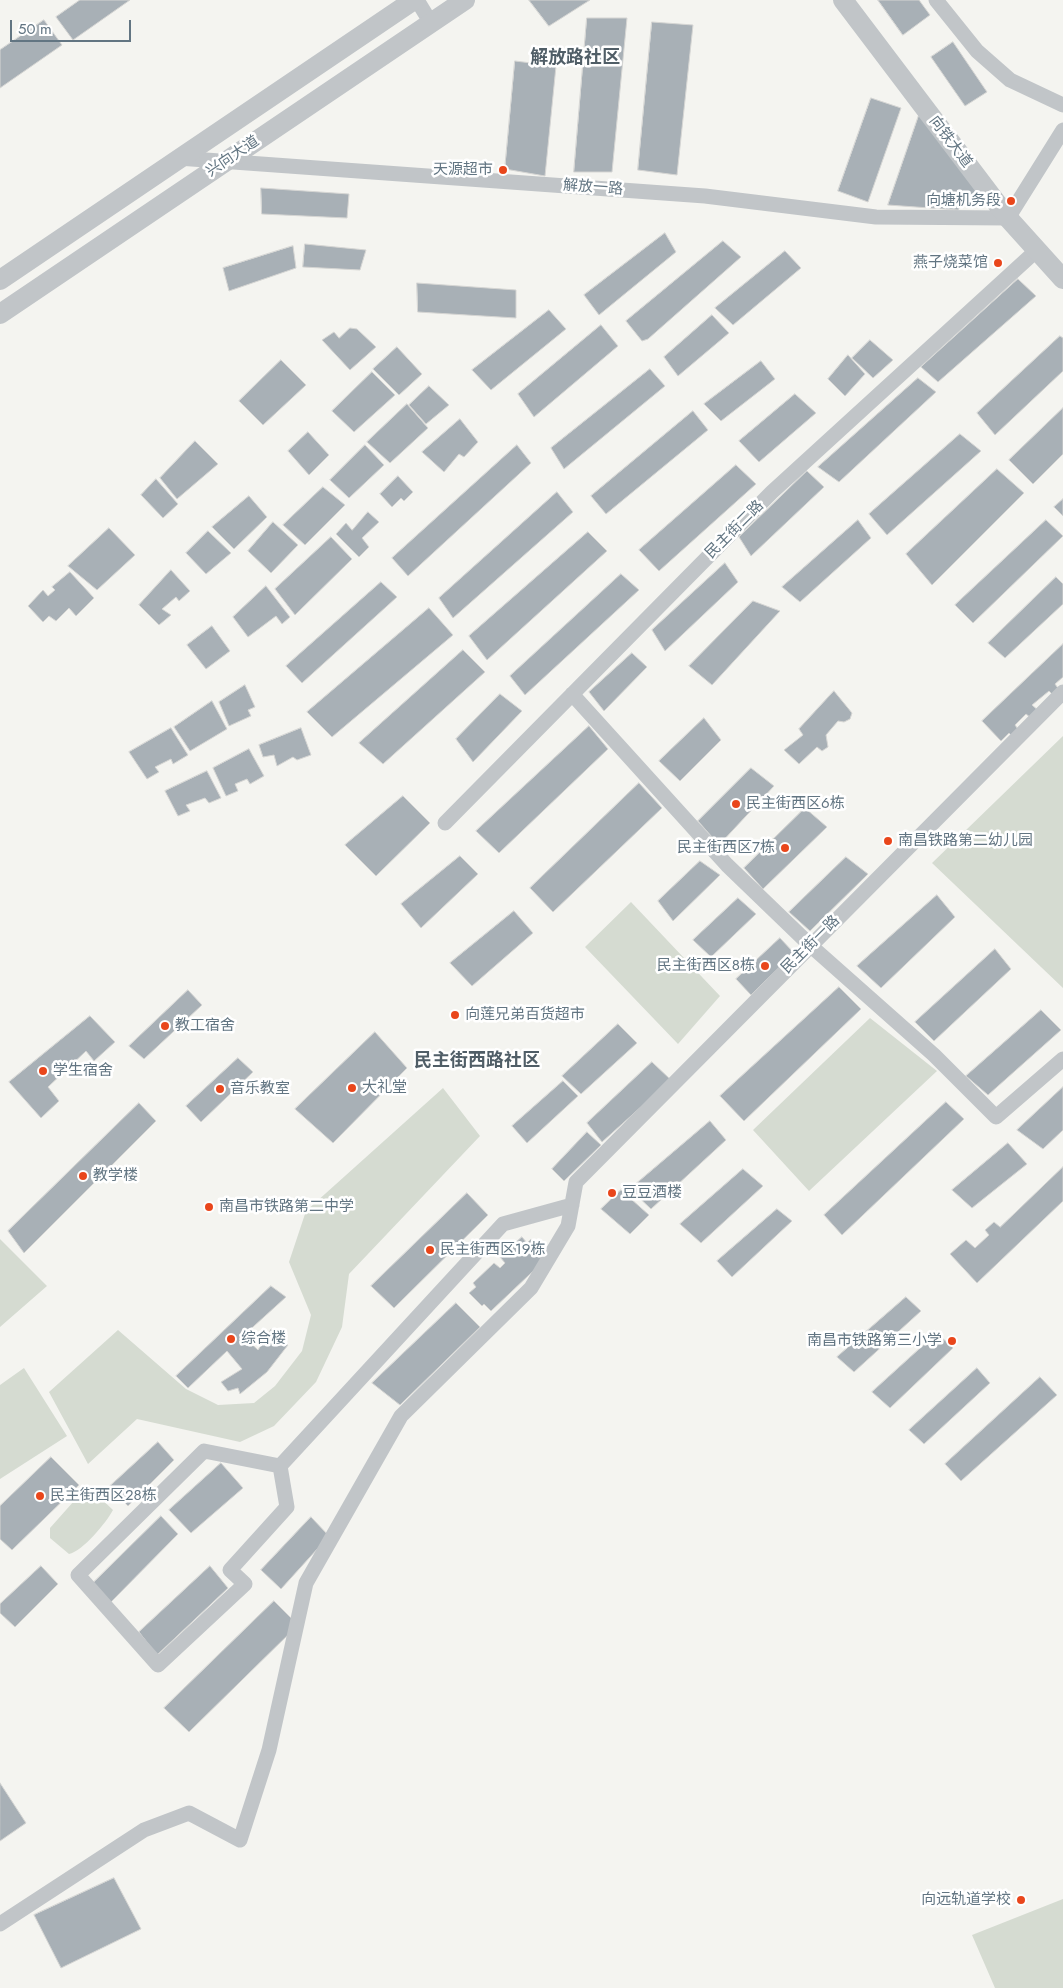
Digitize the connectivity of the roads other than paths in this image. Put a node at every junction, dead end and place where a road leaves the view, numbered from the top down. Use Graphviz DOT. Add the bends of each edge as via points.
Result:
graph roads {
  1 [pos="414,0"];
  2 [pos="418,0"];
  3 [pos="465,0"];
  4 [pos="843,0"];
  5 [pos="936,0"];
  6 [pos="431,23"];
  7 [pos="1063,105"];
  8 [pos="1063,130"];
  9 [pos="178,158"];
  10 [pos="226,162"];
  11 [pos="1008,218"];
  12 [pos="1037,250"];
  13 [pos="1063,279"];
  14 [pos="0,280"];
  15 [pos="0,314"];
  16 [pos="1063,692"];
  17 [pos="572,694"];
  18 [pos="445,823"];
  19 [pos="810,946"];
  20 [pos="1063,1060"];
  21 [pos="572,1205"];
  22 [pos="280,1466"];
  23 [pos="0,1924"];
  1 -- 9 [label="street, 兴向大道"];
  2 -- 6 [label="street"];
  3 -- 6 [label="street, 兴向大道"];
  4 -- 11 [label="street, 向铁大道"];
  5 -- 7 [label="street" via="977,52 1010,80"];
  6 -- 10 [label="street, 兴向大道"];
  8 -- 11 [label="street"];
  9 -- 10 [label="street, 解放一路"];
  9 -- 14 [label="street, 兴向大道"];
  10 -- 11 [label="street, 解放一路" via="705,196 876,217"];
  10 -- 15 [label="street, 兴向大道"];
  11 -- 12 [label="street, 向铁大道"];
  12 -- 13 [label="street, 向铁大道"];
  12 -- 17 [label="street, 民主街二路" via="772,492"];
  16 -- 19 [label="street, 民主街一路"];
  17 -- 18 [label="street, 民主街二路"];
  17 -- 19 [label="street" via="727,865"];
  19 -- 20 [label="street" via="934,1055 996,1117"];
  19 -- 21 [label="street, 民主街一路" via="576,1182"];
  21 -- 22 [label="street" via="503,1224"];
  21 -- 23 [label="street, 民主街一路" via="568,1226 531,1288 401,1416 306,1583 269,1750 240,1840 188,1813 144,1830"];
  22 -- 22 [label="street" via="287,1507 230,1570 245,1584 158,1665 78,1575 204,1451"];
}
